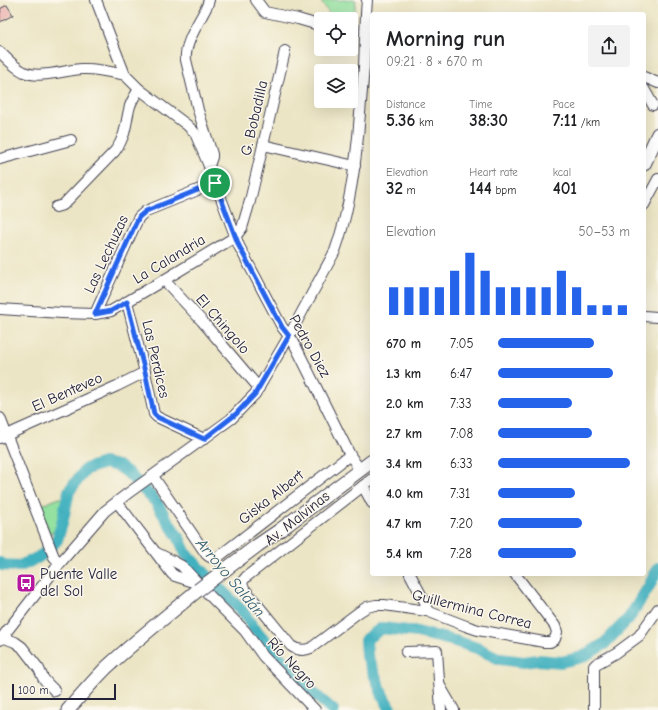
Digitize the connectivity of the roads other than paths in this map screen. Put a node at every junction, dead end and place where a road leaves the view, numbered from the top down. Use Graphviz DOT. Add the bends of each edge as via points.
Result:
graph roads {
  1 [pos="96,0"];
  2 [pos="209,0"];
  3 [pos="256,0"];
  4 [pos="367,0"];
  5 [pos="314,24"];
  6 [pos="285,51"];
  7 [pos="0,52"];
  8 [pos="125,75"];
  9 [pos="646,78"];
  10 [pos="658,83"];
  11 [pos="139,88"];
  12 [pos="646,93"];
  13 [pos="658,94"];
  14 [pos="658,134"];
  15 [pos="71,140"];
  16 [pos="264,145"];
  17 [pos="658,147"];
  18 [pos="0,159"];
  19 [pos="646,160"];
  20 [pos="209,166"];
  21 [pos="355,166"];
  22 [pos="646,172"];
  23 [pos="658,179"];
  24 [pos="215,183"];
  25 [pos="651,191"];
  26 [pos="646,201"];
  27 [pos="56,207"];
  28 [pos="235,237"];
  29 [pos="164,280"];
  30 [pos="127,302"];
  31 [pos="0,309"];
  32 [pos="95,314"];
  33 [pos="646,316"];
  34 [pos="657,317"];
  35 [pos="289,336"];
  36 [pos="145,372"];
  37 [pos="259,388"];
  38 [pos="0,418"];
  39 [pos="3,436"];
  40 [pos="204,439"];
  41 [pos="350,455"];
  42 [pos="370,457"];
  43 [pos="370,462"];
  44 [pos="359,468"];
  45 [pos="149,478"];
  46 [pos="370,481"];
  47 [pos="363,486"];
  48 [pos="370,499"];
  49 [pos="116,502"];
  50 [pos="57,560"];
  51 [pos="411,576"];
  52 [pos="517,576"];
  53 [pos="199,587"];
  54 [pos="658,609"];
  55 [pos="427,611"];
  56 [pos="1,638"];
  57 [pos="300,650"];
  58 [pos="406,652"];
  59 [pos="439,684"];
  60 [pos="55,691"];
  61 [pos="68,710"];
  62 [pos="315,710"];
  63 [pos="441,710"];
  64 [pos="454,710"];
  65 [pos="594,710"];
  1 -- 8 [label="street"];
  2 -- 20 [label="street" via="185,54 198,110 212,154"];
  3 -- 5 [label="street" via="265,12"];
  4 -- 21 [label="street"];
  6 -- 16 [label="street, G. Bobadilla"];
  7 -- 8 [label="street" via="19,69 30,74 88,68"];
  8 -- 11 [label="street, Pedro Diez"];
  9 -- 10 [label="street"];
  11 -- 20 [label="street, Pedro Diez" via="195,133"];
  11 -- 27 [label="street" via="130,105 123,139 115,151 63,205"];
  12 -- 13 [label="street" via="653,105"];
  14 -- 19 [label="main road"];
  15 -- 18 [label="street"];
  16 -- 21 [label="street"];
  16 -- 28 [label="street, G. Bobadilla" via="242,228"];
  17 -- 22 [label="main road"];
  20 -- 24 [label="street, Pedro Diez"];
  21 -- 35 [label="street" via="335,251"];
  23 -- 25 [label="street"];
  24 -- 28 [label="street, Pedro Diez"];
  24 -- 32 [label="street, Las Lechuzas" via="142,214"];
  25 -- 26 [label="street"];
  28 -- 29 [label="street, La Calandria"];
  28 -- 35 [label="street, Pedro Diez"];
  29 -- 30 [label="street, La Calandria"];
  29 -- 37 [label="street, El Chingolo"];
  30 -- 32 [label="street, La Calandria" via="111,311"];
  30 -- 36 [label="street, Las Perdices"];
  31 -- 32 [label="street, La Calandria"];
  33 -- 34 [label="street"];
  35 -- 37 [label="street"];
  35 -- 41 [label="street, Pedro Diez" via="294,341"];
  36 -- 39 [label="street, El Benteveo"];
  36 -- 40 [label="street, Las Perdices" via="154,414"];
  37 -- 40 [label="street" via="236,414"];
  38 -- 39 [label="street"];
  39 -- 50 [label="street"];
  40 -- 45 [label="street"];
  41 -- 44 [label="street, Pedro Diez"];
  41 -- 45 [label="street, Giska Albert" via="214,559 206,554"];
  42 -- 44 [label="main road"];
  43 -- 44 [label="main road"];
  44 -- 53 [label="main road, bridge" via="280,530"];
  45 -- 49 [label="street"];
  46 -- 47 [label="street, Av. Malvinas"];
  47 -- 48 [label="street"];
  47 -- 57 [label="street, Av. Malvinas" via="242,582 242,587 291,646"];
  49 -- 50 [label="street"];
  49 -- 53 [label="street, Río Negro" via="168,569 175,576"];
  50 -- 56 [label="street"];
  51 -- 55 [label="street"];
  52 -- 55 [label="street, Guillermina Correa" via="555,626 555,639 550,642 478,630"];
  53 -- 61 [label="main road" via="112,663"];
  53 -- 62 [label="street, Río Negro" via="246,631 263,656"];
  54 -- 65 [label="street" via="639,636 594,666"];
  55 -- 57 [label="street, Guillermina Correa" via="384,605 367,607 311,648"];
  56 -- 60 [label="street" via="22,647"];
  58 -- 59 [label="street" via="437,651"];
  59 -- 63 [label="street"];
  59 -- 64 [label="street"];
}
